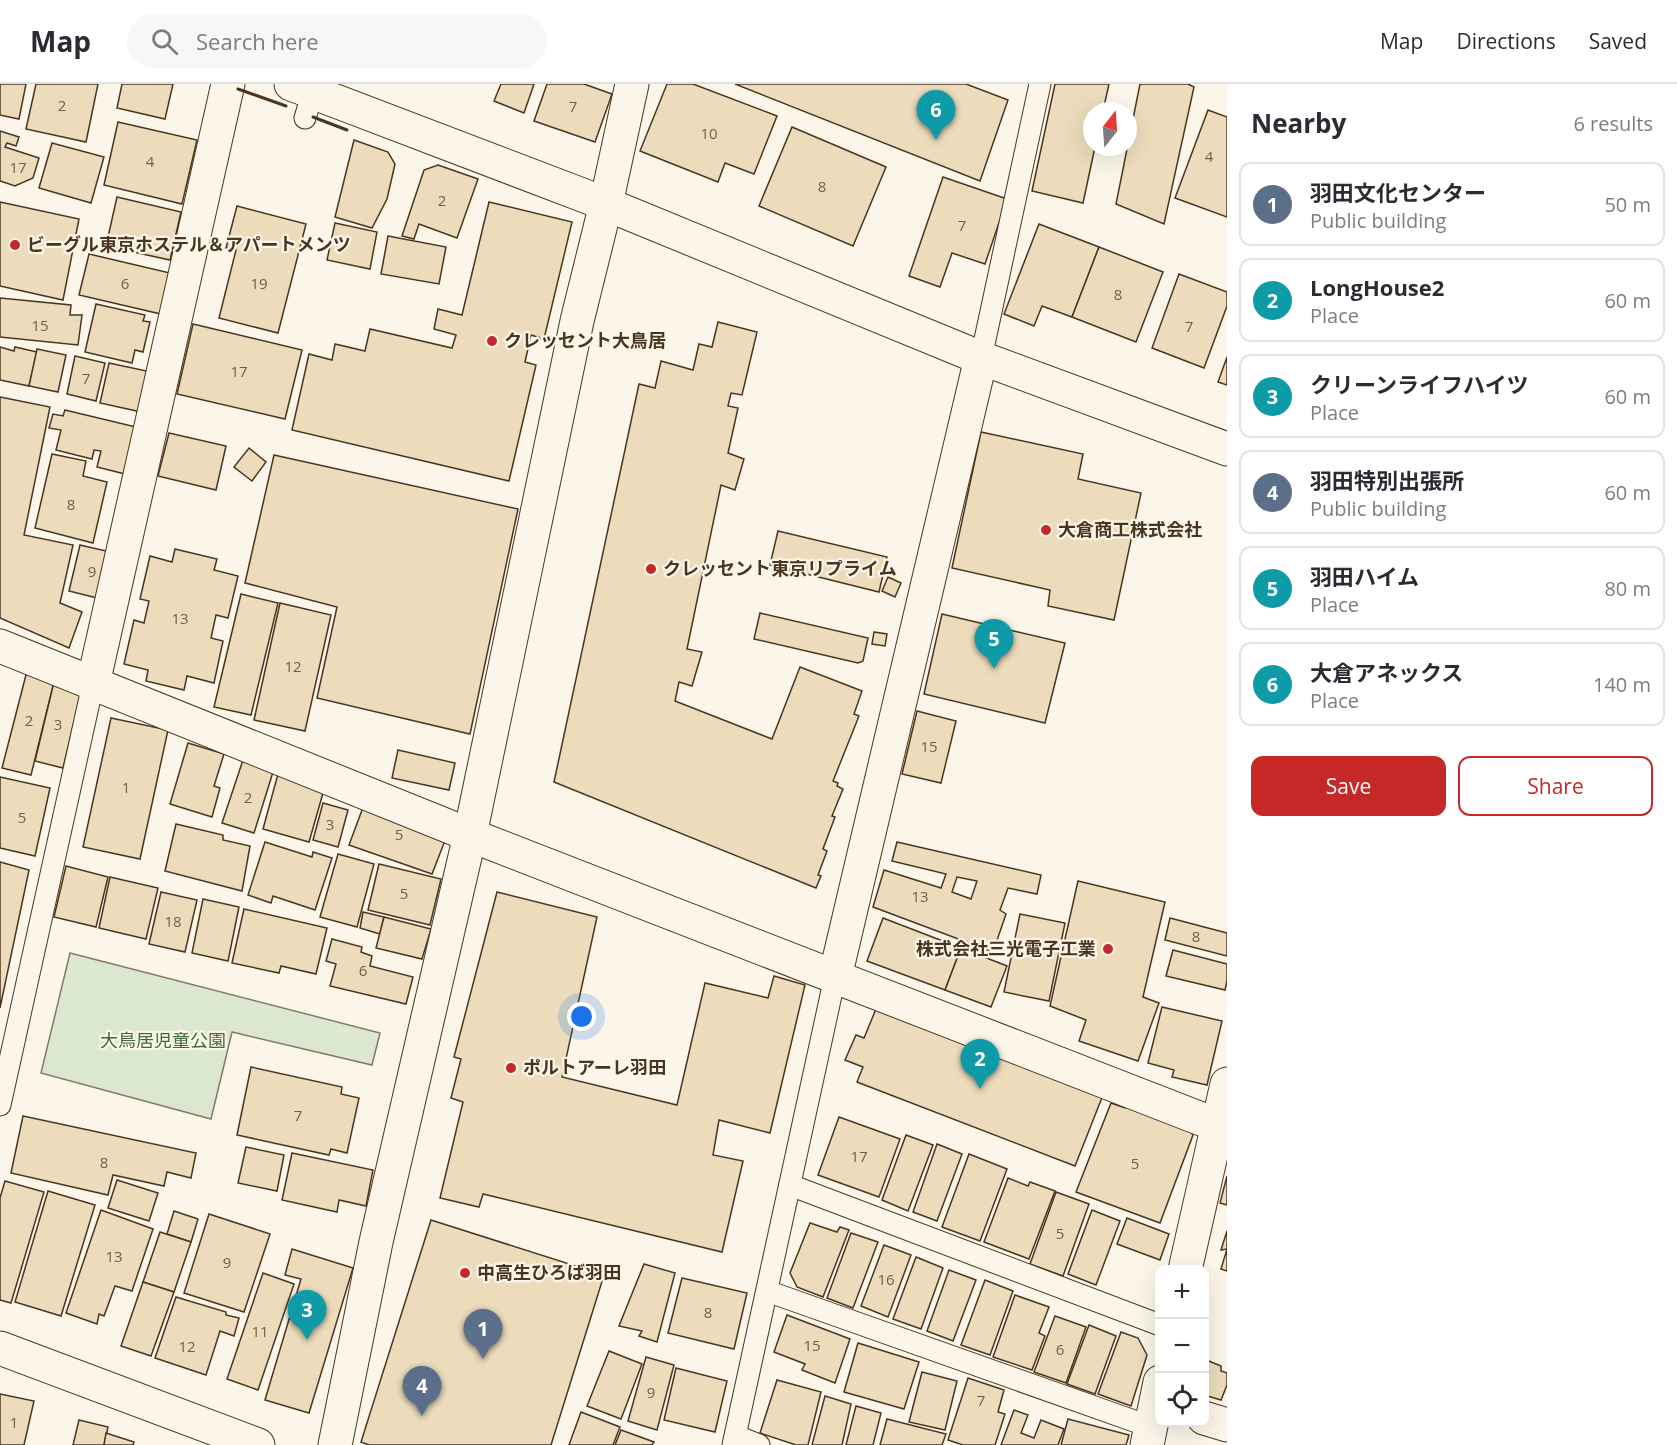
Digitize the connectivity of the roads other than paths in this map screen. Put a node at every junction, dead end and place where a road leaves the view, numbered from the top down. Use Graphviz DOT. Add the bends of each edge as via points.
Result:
graph roads {
  1 [pos="228,84"];
  2 [pos="632,84"];
  3 [pos="1040,84"];
  4 [pos="303,98"];
  5 [pos="606,204"];
  6 [pos="981,358"];
  7 [pos="1227,449"];
  8 [pos="0,646"];
  9 [pos="93,684"];
  10 [pos="470,836"];
  11 [pos="835,977"];
  12 [pos="1227,1084"];
  13 [pos="0,1105"];
  14 [pos="1222,1127"];
  15 [pos="790,1185"];
  16 [pos="1186,1265"];
  17 [pos="767,1291"];
  18 [pos="1155,1323"];
  19 [pos="0,1348"];
  20 [pos="1154,1412"];
  21 [pos="1209,1420"];
  22 [pos="1227,1425"];
  23 [pos="734,1441"];
  24 [pos="258,1445"];
  25 [pos="335,1445"];
  26 [pos="759,1445"];
  1 -- 9 [label="street"];
  2 -- 5 [label="street"];
  3 -- 6 [label="lane"];
  4 -- 5 [label="street"];
  5 -- 6 [label="street"];
  5 -- 10 [label="street" via="577,321"];
  6 -- 7 [label="street"];
  6 -- 11 [label="street"];
  8 -- 9 [label="street"];
  9 -- 10 [label="street"];
  9 -- 13 [label="lane"];
  10 -- 11 [label="street"];
  10 -- 25 [label="street" via="376,1242"];
  11 -- 14 [label="street"];
  11 -- 15 [label="lane"];
  12 -- 14 [label="street"];
  14 -- 16 [label="street"];
  15 -- 17 [label="lane"];
  15 -- 18 [label="lane"];
  17 -- 20 [label="lane"];
  17 -- 23 [label="lane"];
  19 -- 24 [label="street"];
  21 -- 22 [label="street"];
  23 -- 26 [label="lane"];
}
